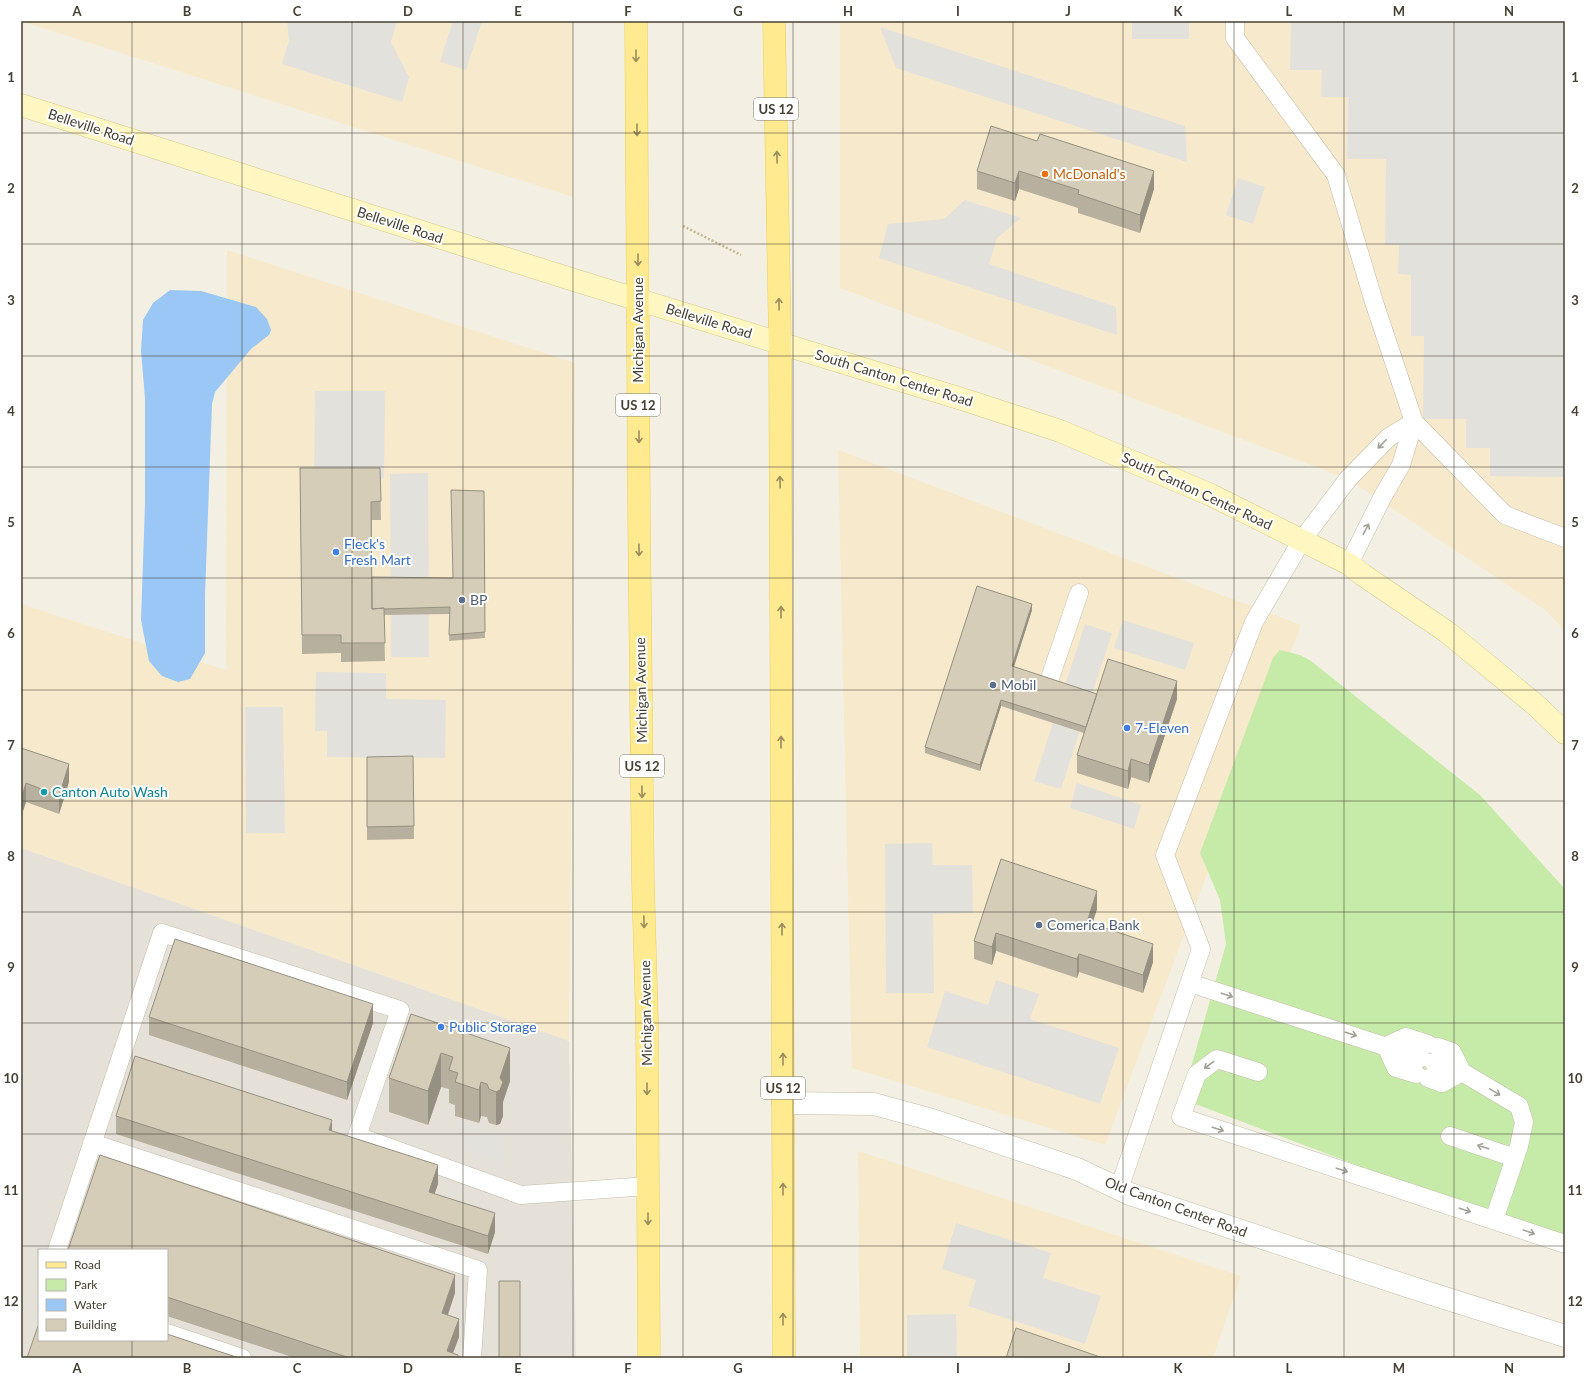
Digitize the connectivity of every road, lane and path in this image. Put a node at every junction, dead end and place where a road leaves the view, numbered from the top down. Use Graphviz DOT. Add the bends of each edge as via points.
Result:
graph roads {
  1 [pos="636,21"];
  2 [pos="774,21"];
  3 [pos="1235,21"];
  4 [pos="21,105"];
  5 [pos="683,226"];
  6 [pos="741,255"];
  7 [pos="638,300"];
  8 [pos="780,343"];
  9 [pos="1414,422"];
  10 [pos="1565,538"];
  11 [pos="1302,540"];
  12 [pos="1349,564"];
  13 [pos="1078,593"];
  14 [pos="1048,684"];
  15 [pos="1565,733"];
  16 [pos="1190,983"];
  17 [pos="1386,1046"];
  18 [pos="1427,1061"];
  19 [pos="1258,1072"];
  20 [pos="783,1103"];
  21 [pos="1450,1136"];
  22 [pos="92,1144"];
  23 [pos="1516,1158"];
  24 [pos="648,1186"];
  25 [pos="1119,1189"];
  26 [pos="1494,1220"];
  27 [pos="1565,1244"];
  28 [pos="57,1249"];
  29 [pos="168,1333"];
  30 [pos="1565,1336"];
  31 [pos="242,1358"];
  32 [pos="472,1358"];
  33 [pos="649,1358"];
  34 [pos="784,1358"];
  1 -- 7 [label="main road, Michigan Avenue / US 12, one-way"];
  8 -- 2 [label="main road, US 12, one-way"];
  3 -- 9 [label="lane" via="1235,38 1336,175 1374,302"];
  4 -- 7 [label="main road, Belleville Road"];
  5 -- 6 [label="path"];
  7 -- 8 [label="main road, Belleville Road"];
  7 -- 24 [label="main road, Michigan Avenue / US 12, one-way"];
  8 -- 11 [label="main road, South Canton Center Road" via="1060,431 1212,495"];
  20 -- 8 [label="main road, US 12, one-way"];
  9 -- 10 [label="lane" via="1505,514"];
  9 -- 11 [label="lane, one-way" via="1389,437 1358,469"];
  12 -- 9 [label="lane, one-way" via="1401,465"];
  11 -- 12 [label="main road, South Canton Center Road"];
  11 -- 16 [label="lane" via="1254,622 1165,855 1201,949"];
  12 -- 15 [label="main road, South Canton Center Road" via="1447,632 1538,707"];
  13 -- 14 [label="lane"];
  16 -- 17 [label="lane, one-way"];
  16 -- 25 [label="lane"];
  17 -- 18 [label="lane" via="1406,1037"];
  17 -- 18 [label="lane" via="1396,1068"];
  18 -- 23 [label="lane, one-way" via="1462,1072 1518,1106 1524,1122"];
  19 -- 26 [label="lane, one-way" via="1217,1059 1197,1074 1181,1117"];
  20 -- 25 [label="street, Old Canton Center Road" via="874,1104 1077,1169"];
  34 -- 20 [label="main road, US 12, one-way"];
  23 -- 21 [label="lane, one-way"];
  22 -- 24 [label="lane" via="162,933 400,1010 357,1136 521,1195"];
  22 -- 28 [label="lane"];
  22 -- 32 [label="lane" via="478,1270"];
  23 -- 26 [label="lane"];
  24 -- 33 [label="main road, Michigan Avenue / US 12, one-way"];
  25 -- 30 [label="street, Old Canton Center Road"];
  26 -- 27 [label="lane, one-way"];
  29 -- 31 [label="lane"];
}
